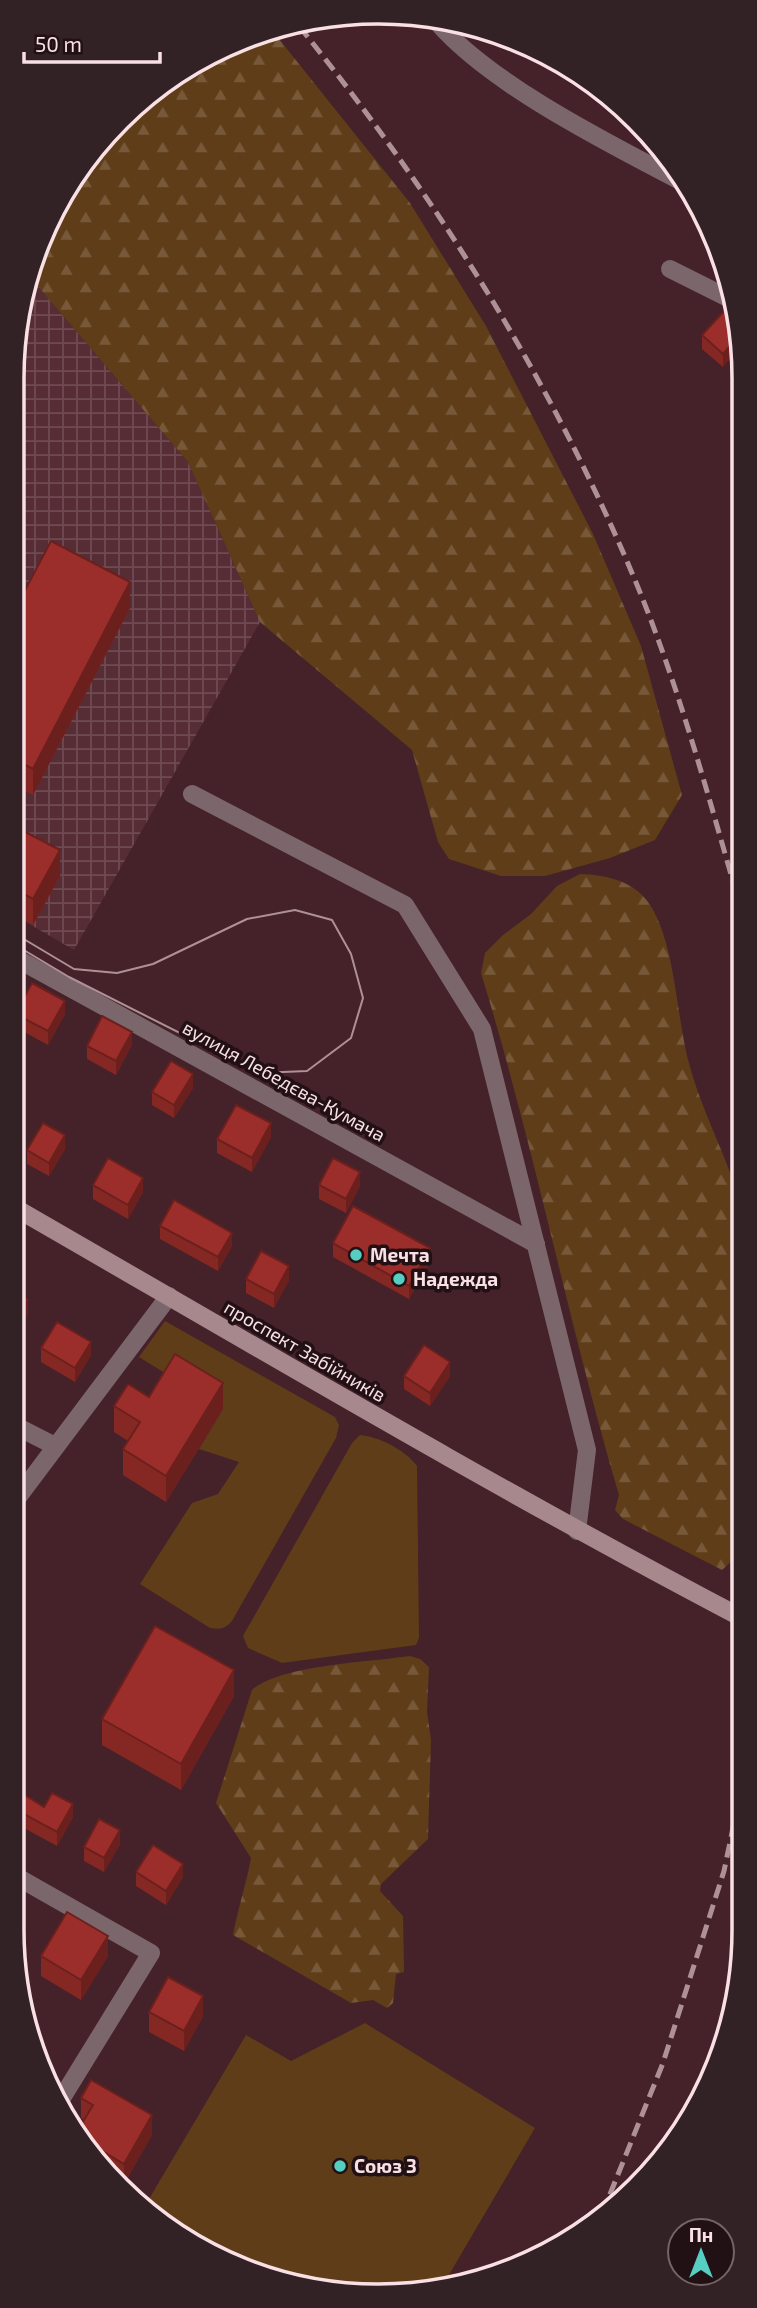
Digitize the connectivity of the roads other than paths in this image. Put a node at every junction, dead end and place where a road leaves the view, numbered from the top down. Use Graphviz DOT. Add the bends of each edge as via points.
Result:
graph roads {
  1 [pos="446,31"];
  2 [pos="666,173"];
  3 [pos="670,270"];
  4 [pos="722,295"];
  5 [pos="192,794"];
  6 [pos="24,963"];
  7 [pos="24,1213"];
  8 [pos="536,1244"];
  9 [pos="169,1296"];
  10 [pos="24,1430"];
  11 [pos="55,1446"];
  12 [pos="24,1489"];
  13 [pos="577,1531"];
  14 [pos="732,1613"];
  15 [pos="24,1881"];
  16 [pos="65,2093"];
  1 -- 2 [label="street" via="502,77"];
  3 -- 4 [label="street"];
  5 -- 8 [label="street" via="405,905 482,1029"];
  6 -- 8 [label="street, вулиця Лебедєва-Кумача"];
  7 -- 9 [label="main road, проспект Забійників"];
  8 -- 13 [label="street" via="587,1450"];
  9 -- 11 [label="street"];
  9 -- 13 [label="main road, проспект Забійників"];
  10 -- 11 [label="street"];
  11 -- 12 [label="street"];
  13 -- 14 [label="main road, проспект Забійників"];
  15 -- 16 [label="street" via="151,1953"];
}
